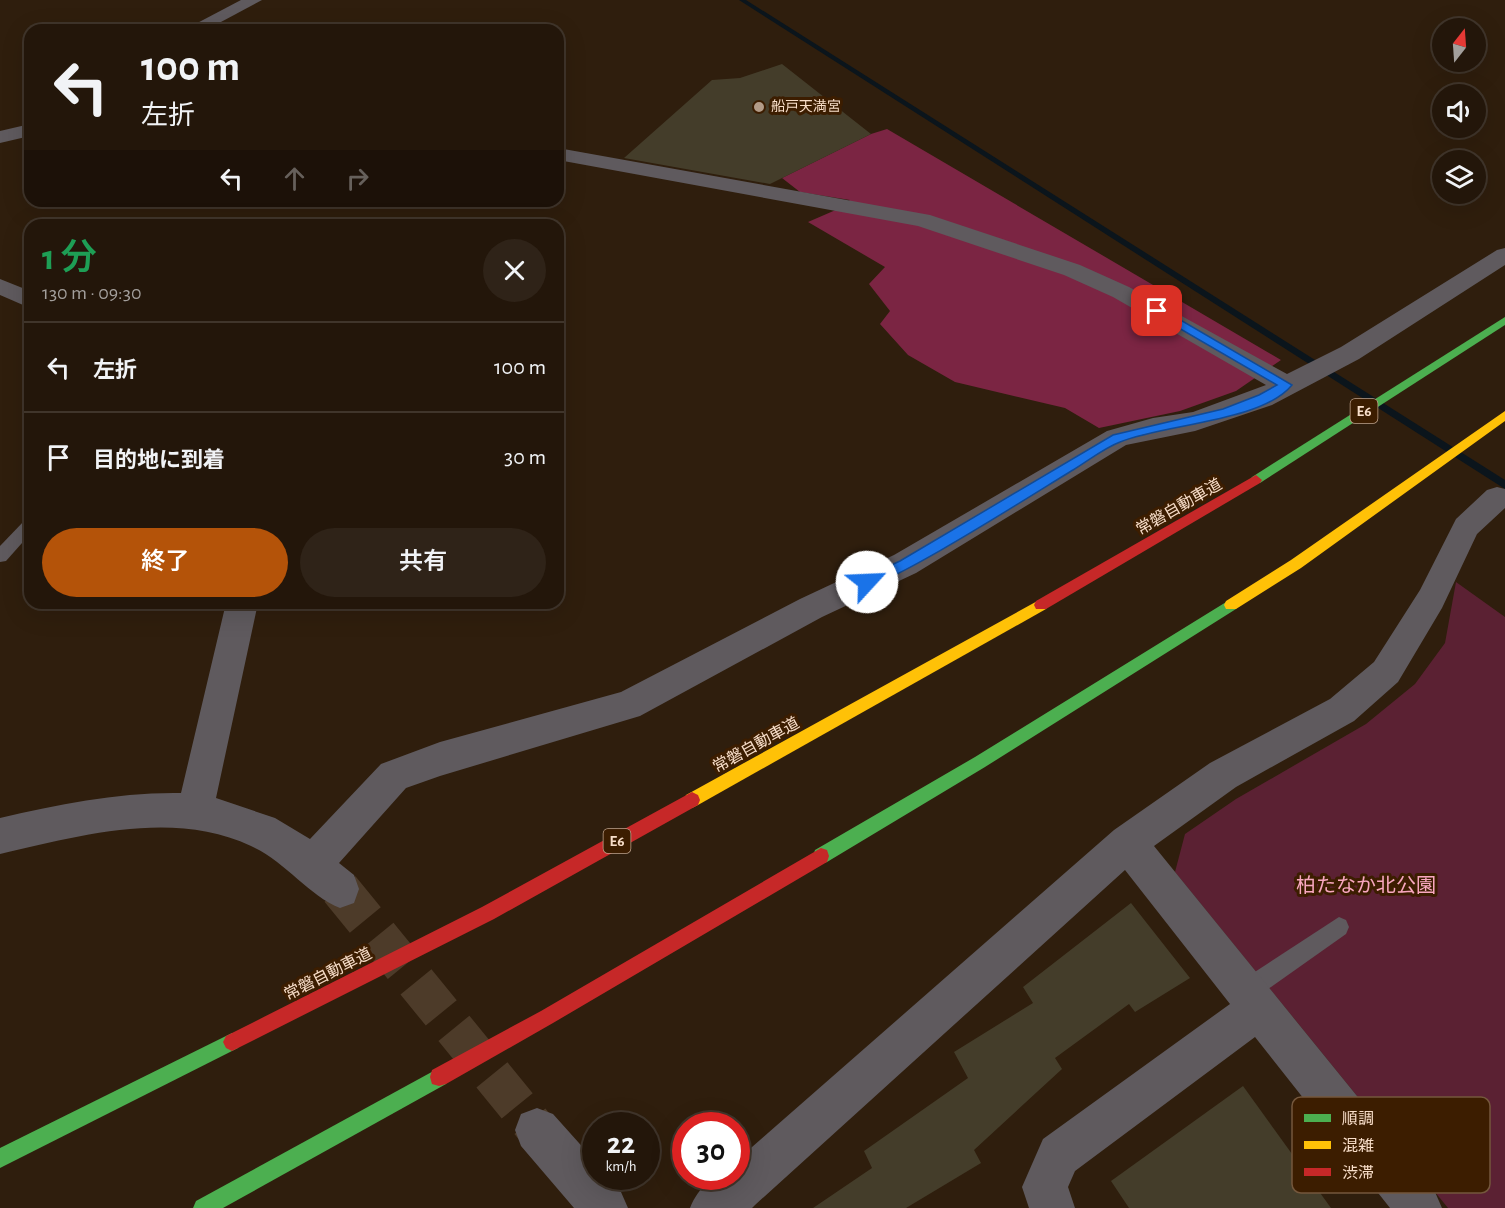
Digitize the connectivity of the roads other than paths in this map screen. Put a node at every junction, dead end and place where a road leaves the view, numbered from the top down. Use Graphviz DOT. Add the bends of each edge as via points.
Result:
graph roads {
  1 [pos="254,0"];
  2 [pos="205,24"];
  3 [pos="24,131"];
  4 [pos="0,137"];
  5 [pos="564,155"];
  6 [pos="1505,255"];
  7 [pos="0,286"];
  8 [pos="24,297"];
  9 [pos="1505,320"];
  10 [pos="1299,379"];
  11 [pos="1505,415"];
  12 [pos="1497,498"];
  13 [pos="24,530"];
  14 [pos="0,556"];
  15 [pos="241,609"];
  16 [pos="195,811"];
  17 [pos="0,836"];
  18 [pos="1127,843"];
  19 [pos="314,862"];
  20 [pos="340,889"];
  21 [pos="1339,927"];
  22 [pos="1252,1000"];
  23 [pos="1330,1097"];
  24 [pos="537,1130"];
  25 [pos="0,1158"];
  26 [pos="1407,1193"];
  27 [pos="203,1208"];
  28 [pos="605,1208"];
  29 [pos="713,1208"];
  30 [pos="1052,1208"];
  31 [pos="1419,1208"];
  1 -- 2 [label="street"];
  3 -- 4 [label="street"];
  5 -- 10 [label="street" via="922,220 1062,267"];
  6 -- 10 [label="street" via="1350,353"];
  7 -- 8 [label="street"];
  9 -- 25 [label="highway, 常磐自動車道 / E6" via="1222,502 930,668 488,913"];
  10 -- 19 [label="street" via="1226,413 1117,438 905,564 811,608 628,705 393,776"];
  11 -- 27 [label="highway" via="1296,564 959,774 547,1017"];
  12 -- 18 [label="street" via="1466,527 1431,599 1386,672 1342,710 1223,775"];
  13 -- 14 [label="lane"];
  15 -- 16 [label="street"];
  16 -- 17 [label="street" via="158,809 108,814"];
  16 -- 19 [label="street" via="265,832"];
  18 -- 22 [label="street"];
  18 -- 29 [label="street"];
  19 -- 20 [label="street"];
  21 -- 22 [label="lane"];
  22 -- 23 [label="street"];
  22 -- 30 [label="street" via="1059,1155 1045,1187"];
  24 -- 28 [label="street"];
  26 -- 31 [label="street"];
}
